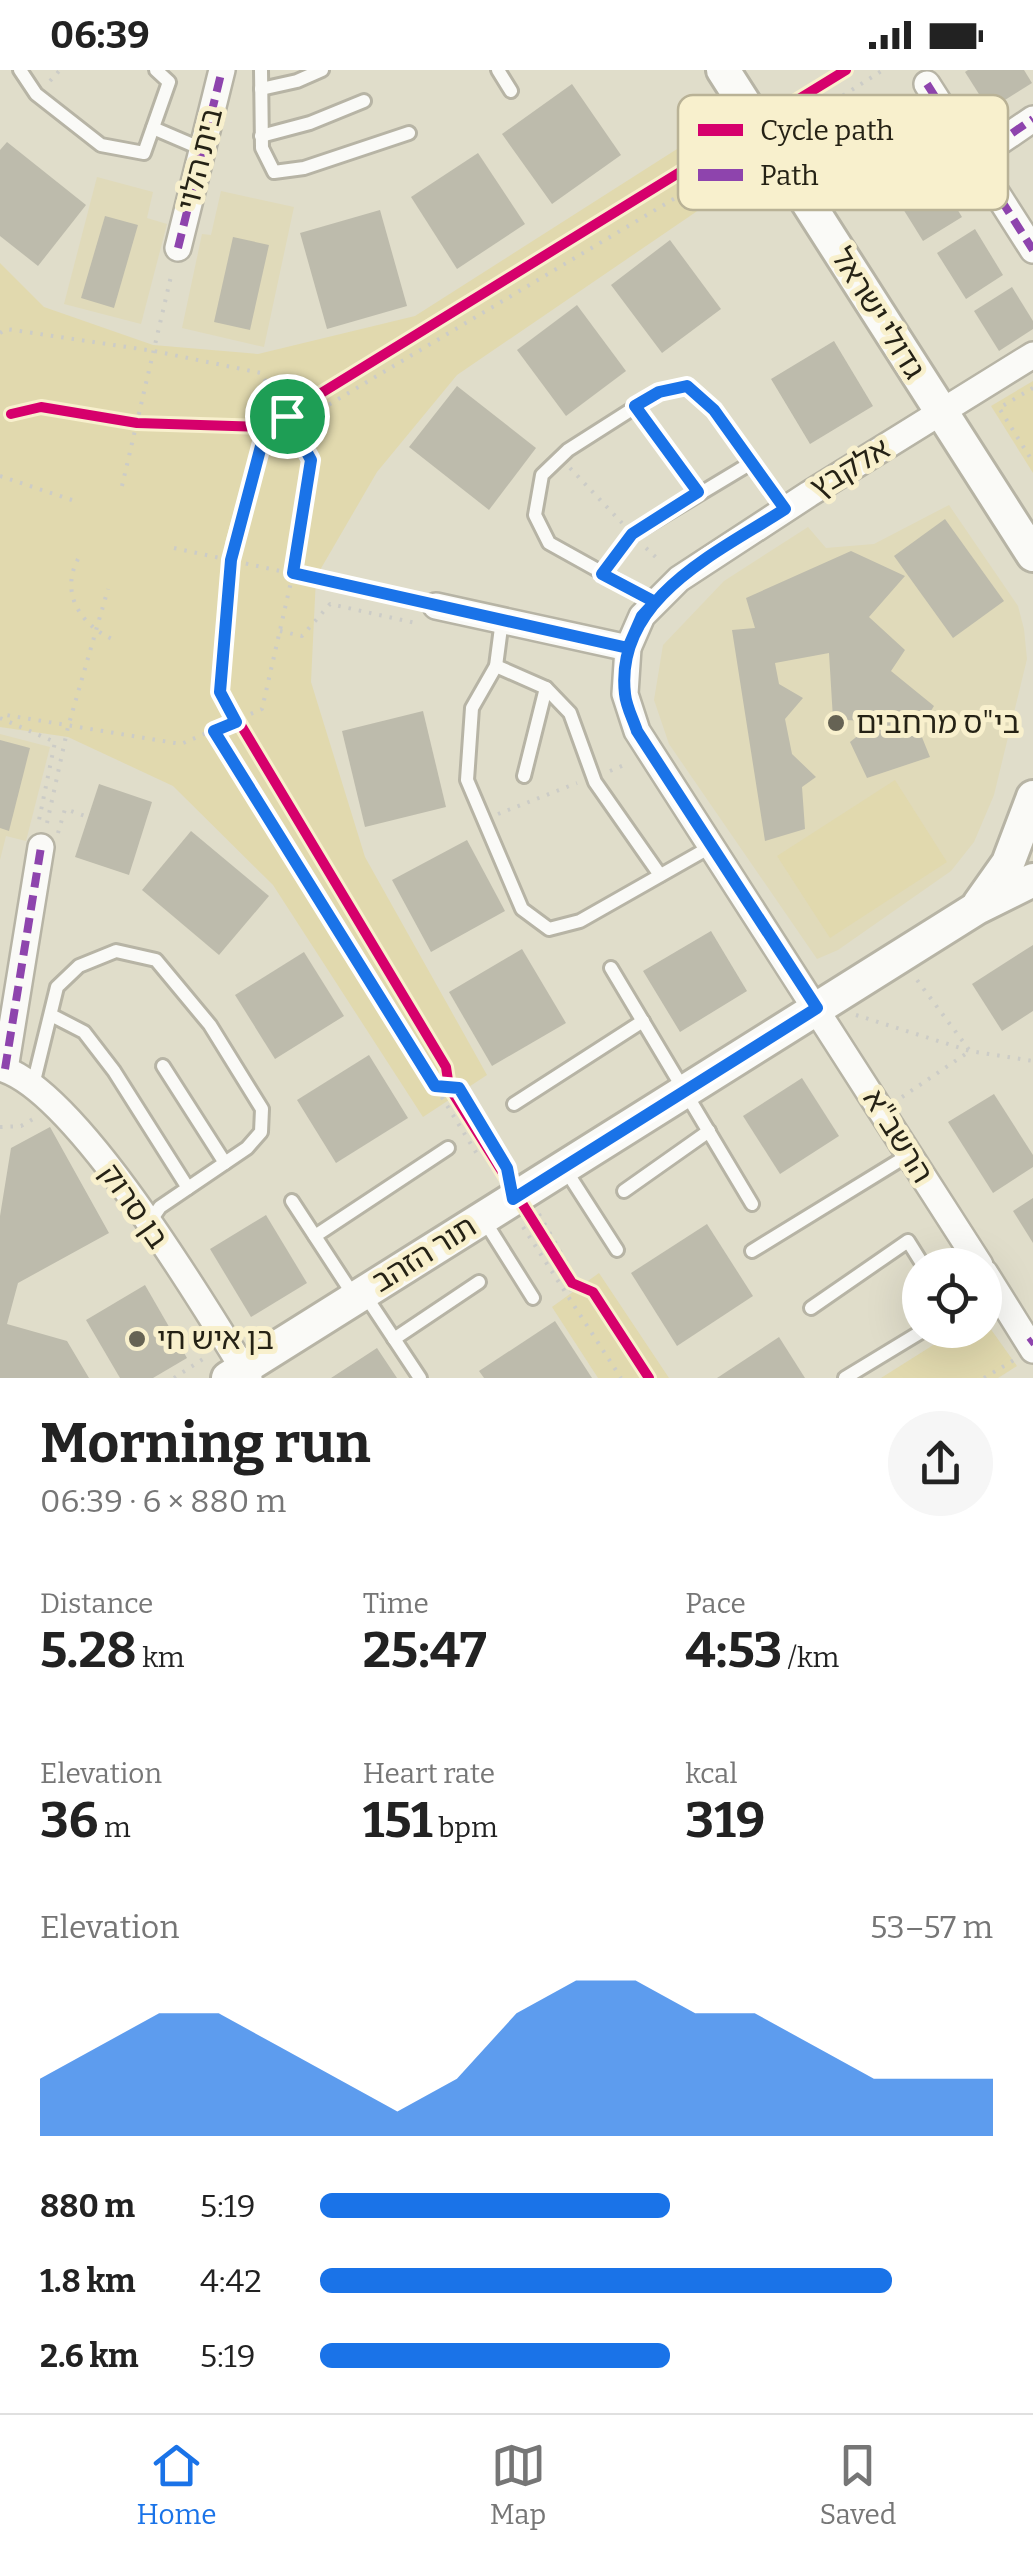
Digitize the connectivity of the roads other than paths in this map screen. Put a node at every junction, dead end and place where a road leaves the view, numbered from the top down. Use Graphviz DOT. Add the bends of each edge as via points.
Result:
graph roads {
  1 [pos="20,70"];
  2 [pos="156,70"];
  3 [pos="222,70"];
  4 [pos="261,70"];
  5 [pos="322,70"];
  6 [pos="498,70"];
  7 [pos="724,70"];
  8 [pos="926,84"];
  9 [pos="261,89"];
  10 [pos="511,91"];
  11 [pos="740,95"];
  12 [pos="933,95"];
  13 [pos="364,101"];
  14 [pos="1033,119"];
  15 [pos="153,128"];
  16 [pos="409,134"];
  17 [pos="262,136"];
  18 [pos="1008,136"];
  19 [pos="202,149"];
  20 [pos="813,210"];
  21 [pos="1007,210"];
  22 [pos="178,248"];
  23 [pos="1033,250"];
  24 [pos="1033,355"];
  25 [pos="942,412"];
  26 [pos="751,462"];
  27 [pos="785,509"];
  28 [pos="1033,556"];
  29 [pos="602,574"];
  30 [pos="655,602"];
  31 [pos="436,606"];
  32 [pos="502,620"];
  33 [pos="628,648"];
  34 [pos="496,666"];
  35 [pos="546,688"];
  36 [pos="524,776"];
  37 [pos="1033,797"];
  38 [pos="712,846"];
  39 [pos="42,847"];
  40 [pos="660,875"];
  41 [pos="1033,880"];
  42 [pos="977,908"];
  43 [pos="611,968"];
  44 [pos="832,1010"];
  45 [pos="51,1015"];
  46 [pos="643,1021"];
  47 [pos="163,1066"];
  48 [pos="3,1069"];
  49 [pos="40,1091"];
  50 [pos="685,1091"];
  51 [pos="514,1104"];
  52 [pos="709,1131"];
  53 [pos="448,1148"];
  54 [pos="910,1154"];
  55 [pos="225,1163"];
  56 [pos="564,1167"];
  57 [pos="188,1188"];
  58 [pos="624,1191"];
  59 [pos="292,1201"];
  60 [pos="752,1204"];
  61 [pos="483,1218"];
  62 [pos="149,1224"];
  63 [pos="315,1236"];
  64 [pos="912,1248"];
  65 [pos="967,1248"];
  66 [pos="617,1250"];
  67 [pos="752,1251"];
  68 [pos="479,1282"];
  69 [pos="359,1295"];
  70 [pos="533,1298"];
  71 [pos="1002,1302"];
  72 [pos="812,1308"];
  73 [pos="394,1338"];
  74 [pos="902,1343"];
  75 [pos="1032,1345"];
  76 [pos="237,1367"];
  77 [pos="420,1378"];
  78 [pos="845,1378"];
  1 -- 15 [label="lane" via="36,94 100,145 144,153"];
  2 -- 15 [label="lane" via="169,82"];
  3 -- 19 [label="street, בית הלוי"];
  4 -- 9 [label="lane"];
  5 -- 9 [label="lane"];
  6 -- 10 [label="lane"];
  7 -- 11 [label="street, גדולי ישראל"];
  8 -- 12 [label="street"];
  9 -- 17 [label="lane"];
  13 -- 17 [label="lane"];
  14 -- 18 [label="street"];
  15 -- 19 [label="lane"];
  16 -- 17 [label="lane" via="274,172"];
  19 -- 22 [label="street, בית הלוי"];
  20 -- 25 [label="street, גדולי ישראל"];
  21 -- 23 [label="street"];
  24 -- 25 [label="street, אלקבץ"];
  25 -- 27 [label="street, אלקבץ"];
  25 -- 28 [label="street, גדולי ישראל"];
  26 -- 27 [label="lane"];
  26 -- 29 [label="lane" via="632,534"];
  26 -- 29 [label="lane" via="714,410 687,386 659,392 560,457 542,475 535,515 550,543"];
  27 -- 30 [label="street, אלקבץ"];
  29 -- 30 [label="lane"];
  30 -- 33 [label="street, אלקבץ"];
  31 -- 32 [label="street"];
  32 -- 33 [label="street"];
  32 -- 34 [label="lane"];
  33 -- 38 [label="street, אלקבץ" via="625,694 637,731"];
  34 -- 35 [label="lane"];
  34 -- 40 [label="lane" via="472,708 467,780 522,909 549,930 580,921"];
  35 -- 36 [label="lane"];
  35 -- 40 [label="lane" via="570,713 593,777"];
  37 -- 42 [label="street, תור הזהב" via="1008,864"];
  38 -- 40 [label="lane"];
  38 -- 44 [label="street, אלקבץ"];
  39 -- 48 [label="street"];
  41 -- 42 [label="street, תור הזהב"];
  42 -- 44 [label="street, תור הזהב" via="900,956"];
  43 -- 46 [label="lane"];
  44 -- 50 [label="street, תור הזהב"];
  44 -- 54 [label="street, הרשב\"א"];
  45 -- 49 [label="lane"];
  45 -- 55 [label="lane" via="57,987 79,966 116,951 156,960 210,1025 262,1109 260,1132"];
  45 -- 57 [label="lane" via="84,1032"];
  46 -- 50 [label="lane"];
  46 -- 51 [label="lane"];
  47 -- 55 [label="lane"];
  48 -- 49 [label="street, בן סרוק"];
  49 -- 62 [label="street, בן סרוק" via="79,1128"];
  50 -- 52 [label="lane"];
  50 -- 56 [label="street, תור הזהב"];
  52 -- 58 [label="lane"];
  52 -- 60 [label="lane"];
  53 -- 63 [label="lane"];
  54 -- 65 [label="street, הרשב\"א"];
  54 -- 67 [label="lane"];
  55 -- 57 [label="lane"];
  56 -- 61 [label="street, תור הזהב" via="519,1206"];
  56 -- 66 [label="lane"];
  57 -- 62 [label="lane"];
  59 -- 63 [label="lane"];
  61 -- 69 [label="street, תור הזהב"];
  61 -- 70 [label="lane"];
  62 -- 76 [label="street, בן סרוק"];
  63 -- 69 [label="lane"];
  64 -- 72 [label="lane" via="908,1242"];
  68 -- 73 [label="lane"];
  69 -- 73 [label="lane"];
  69 -- 76 [label="street, תור הזהב"];
  71 -- 75 [label="street, הרשב\"א"];
  73 -- 77 [label="lane"];
  74 -- 78 [label="lane"];
}
